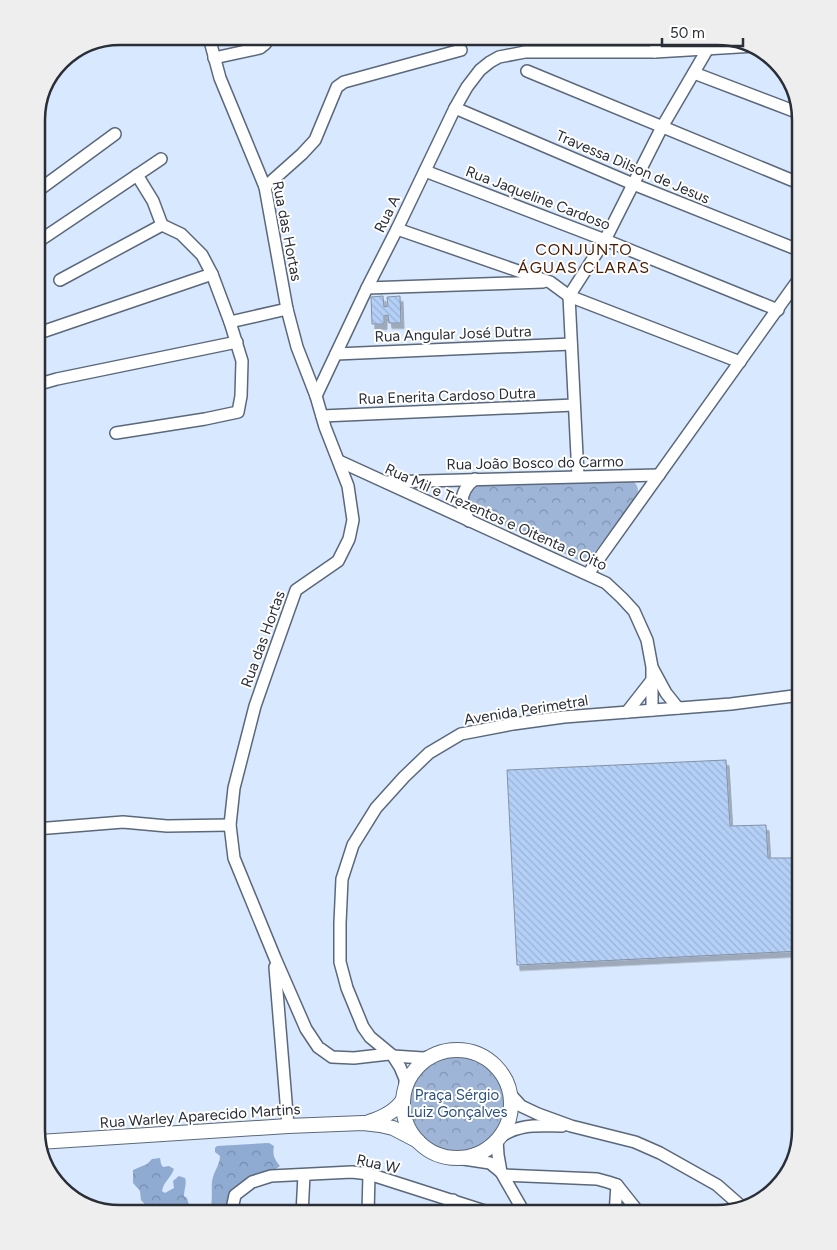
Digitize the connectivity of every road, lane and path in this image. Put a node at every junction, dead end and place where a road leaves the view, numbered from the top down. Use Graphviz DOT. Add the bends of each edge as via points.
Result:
graph roads {
  1 [pos="211,45"];
  2 [pos="264,45"];
  3 [pos="656,45"];
  4 [pos="735,48"];
  5 [pos="460,50"];
  6 [pos="707,50"];
  7 [pos="655,52"];
  8 [pos="214,58"];
  9 [pos="527,72"];
  10 [pos="694,73"];
  11 [pos="455,108"];
  12 [pos="791,110"];
  13 [pos="662,127"];
  14 [pos="114,134"];
  15 [pos="161,159"];
  16 [pos="425,171"];
  17 [pos="137,175"];
  18 [pos="792,180"];
  19 [pos="633,184"];
  20 [pos="45,185"];
  21 [pos="264,187"];
  22 [pos="162,225"];
  23 [pos="397,229"];
  24 [pos="45,237"];
  25 [pos="605,240"];
  26 [pos="792,247"];
  27 [pos="212,274"];
  28 [pos="60,280"];
  29 [pos="550,282"];
  30 [pos="367,288"];
  31 [pos="792,289"];
  32 [pos="569,296"];
  33 [pos="287,309"];
  34 [pos="778,310"];
  35 [pos="230,322"];
  36 [pos="45,331"];
  37 [pos="237,342"];
  38 [pos="571,344"];
  39 [pos="336,354"];
  40 [pos="740,362"];
  41 [pos="45,382"];
  42 [pos="316,396"];
  43 [pos="574,405"];
  44 [pos="322,416"];
  45 [pos="116,433"];
  46 [pos="339,462"];
  47 [pos="659,475"];
  48 [pos="578,476"];
  49 [pos="475,479"];
  50 [pos="382,482"];
  51 [pos="469,521"];
  52 [pos="588,574"];
  53 [pos="652,667"];
  54 [pos="652,680"];
  55 [pos="792,696"];
  56 [pos="678,708"];
  57 [pos="652,710"];
  58 [pos="627,712"];
  59 [pos="230,825"];
  60 [pos="45,828"];
  61 [pos="274,958"];
  62 [pos="391,1055"];
  63 [pos="436,1055"];
  64 [pos="404,1095"];
  65 [pos="511,1095"];
  66 [pos="363,1123"];
  67 [pos="288,1126"];
  68 [pos="571,1126"];
  69 [pos="499,1139"];
  70 [pos="418,1141"];
  71 [pos="46,1142"];
  72 [pos="456,1158"];
  73 [pos="502,1173"];
  74 [pos="370,1174"];
  75 [pos="304,1175"];
  76 [pos="617,1185"];
  77 [pos="452,1200"];
  78 [pos="736,1202"];
  79 [pos="233,1205"];
  80 [pos="302,1205"];
  81 [pos="368,1205"];
  82 [pos="452,1205"];
  83 [pos="467,1205"];
  84 [pos="520,1205"];
  85 [pos="616,1205"];
  86 [pos="633,1205"];
  1 -- 8 [label="street, Rua das Hortas"];
  2 -- 8 [label="street"];
  3 -- 7 [label="street"];
  4 -- 6 [label="street"];
  5 -- 21 [label="street" via="344,82 337,87 315,140"];
  6 -- 7 [label="street"];
  6 -- 10 [label="street"];
  7 -- 11 [label="street, Rua A" via="525,52 500,57 480,70"];
  8 -- 21 [label="street, Rua das Hortas"];
  9 -- 13 [label="street"];
  10 -- 12 [label="street"];
  10 -- 13 [label="street"];
  11 -- 16 [label="street, Rua A"];
  11 -- 19 [label="street, Travessa Dilson de Jesus"];
  13 -- 18 [label="street"];
  13 -- 19 [label="street"];
  14 -- 20 [label="street"];
  15 -- 17 [label="street"];
  16 -- 23 [label="street, Rua A"];
  16 -- 25 [label="street, Rua Jaqueline Cardoso"];
  17 -- 22 [label="street"];
  17 -- 24 [label="street"];
  19 -- 25 [label="street"];
  19 -- 26 [label="street, Travessa Dilson de Jesus"];
  21 -- 33 [label="street, Rua das Hortas"];
  22 -- 27 [label="street" via="181,234 202,255"];
  22 -- 28 [label="street"];
  23 -- 29 [label="street"];
  23 -- 30 [label="street, Rua A"];
  25 -- 32 [label="street"];
  25 -- 34 [label="street, Rua Jaqueline Cardoso"];
  27 -- 35 [label="street"];
  27 -- 36 [label="street"];
  29 -- 30 [label="street"];
  29 -- 32 [label="street"];
  30 -- 39 [label="street, Rua A"];
  31 -- 34 [label="street"];
  32 -- 38 [label="street"];
  32 -- 40 [label="street"];
  33 -- 35 [label="street"];
  33 -- 42 [label="street, Rua das Hortas"];
  34 -- 40 [label="street"];
  35 -- 37 [label="street"];
  37 -- 41 [label="street"];
  37 -- 45 [label="street" via="242,361 238,412"];
  38 -- 39 [label="street, Rua Angular José Dutra"];
  38 -- 43 [label="street"];
  39 -- 42 [label="street, Rua A"];
  40 -- 47 [label="street"];
  42 -- 44 [label="street, Rua das Hortas"];
  43 -- 44 [label="street, Rua Enerita Cardoso Dutra"];
  43 -- 48 [label="street"];
  44 -- 46 [label="street, Rua das Hortas"];
  46 -- 50 [label="street, Rua Mil e Trezentos e Oitenta e Oito"];
  46 -- 59 [label="street, Rua das Hortas" via="348,486 352,520 349,539 338,561 296,590 255,706 234,788"];
  47 -- 48 [label="street, Rua João Bosco do Carmo"];
  47 -- 52 [label="street"];
  48 -- 49 [label="street, Rua João Bosco do Carmo"];
  49 -- 50 [label="street, Rua João Bosco do Carmo"];
  49 -- 51 [label="street" via="464,492 462,506"];
  50 -- 51 [label="street, Rua Mil e Trezentos e Oitenta e Oito"];
  51 -- 52 [label="street, Rua Mil e Trezentos e Oitenta e Oito"];
  52 -- 53 [label="street, Rua Mil e Trezentos e Oitenta e Oito" via="606,583 634,612 647,640"];
  53 -- 54 [label="street, Rua Mil e Trezentos e Oitenta e Oito"];
  53 -- 56 [label="street, Rua Mil e Trezentos e Oitenta e Oito"];
  54 -- 57 [label="street, Rua Mil e Trezentos e Oitenta e Oito"];
  54 -- 58 [label="street"];
  55 -- 56 [label="street, Avenida Perimetral"];
  56 -- 57 [label="street, Avenida Perimetral"];
  57 -- 58 [label="street, Avenida Perimetral"];
  58 -- 62 [label="street, Avenida Perimetral" via="564,716 462,734 429,753 376,808 353,845 342,879 340,962 363,1027"];
  59 -- 60 [label="street" via="167,826 124,822"];
  59 -- 61 [label="street, Rua das Hortas" via="234,858"];
  61 -- 62 [label="street, Rua das Hortas" via="306,1029 318,1047 332,1057"];
  61 -- 67 [label="street"];
  62 -- 63 [label="street" via="423,1058"];
  62 -- 64 [label="street, Avenida Perimetral" via="404,1072"];
  63 -- 64 [label="street" via="422,1063"];
  63 -- 65 [label="street" via="451,1050 483,1056 496,1066"];
  64 -- 66 [label="street, Rua Warley Aparecido Martins" via="401,1104 387,1115"];
  64 -- 70 [label="street" via="404,1115"];
  65 -- 68 [label="street" via="521,1106"];
  65 -- 69 [label="street" via="508,1124"];
  66 -- 67 [label="street, Rua Warley Aparecido Martins"];
  66 -- 70 [label="street, Rua Warley Aparecido Martins" via="394,1128"];
  67 -- 71 [label="street, Rua Warley Aparecido Martins"];
  68 -- 69 [label="street" via="516,1128"];
  68 -- 78 [label="street" via="634,1142 660,1153 717,1185"];
  69 -- 72 [label="street" via="486,1150"];
  69 -- 73 [label="street"];
  70 -- 72 [label="street" via="436,1153"];
  72 -- 73 [label="street" via="490,1164"];
  73 -- 76 [label="street" via="597,1179"];
  73 -- 84 [label="street"];
  74 -- 75 [label="street, Rua W"];
  74 -- 77 [label="street, Rua W"];
  74 -- 81 [label="street"];
  75 -- 79 [label="street, Rua W" via="271,1176 252,1182 235,1195"];
  75 -- 80 [label="street"];
  76 -- 85 [label="street"];
  76 -- 86 [label="street"];
  77 -- 82 [label="street"];
  77 -- 83 [label="street, Rua W"];
}
